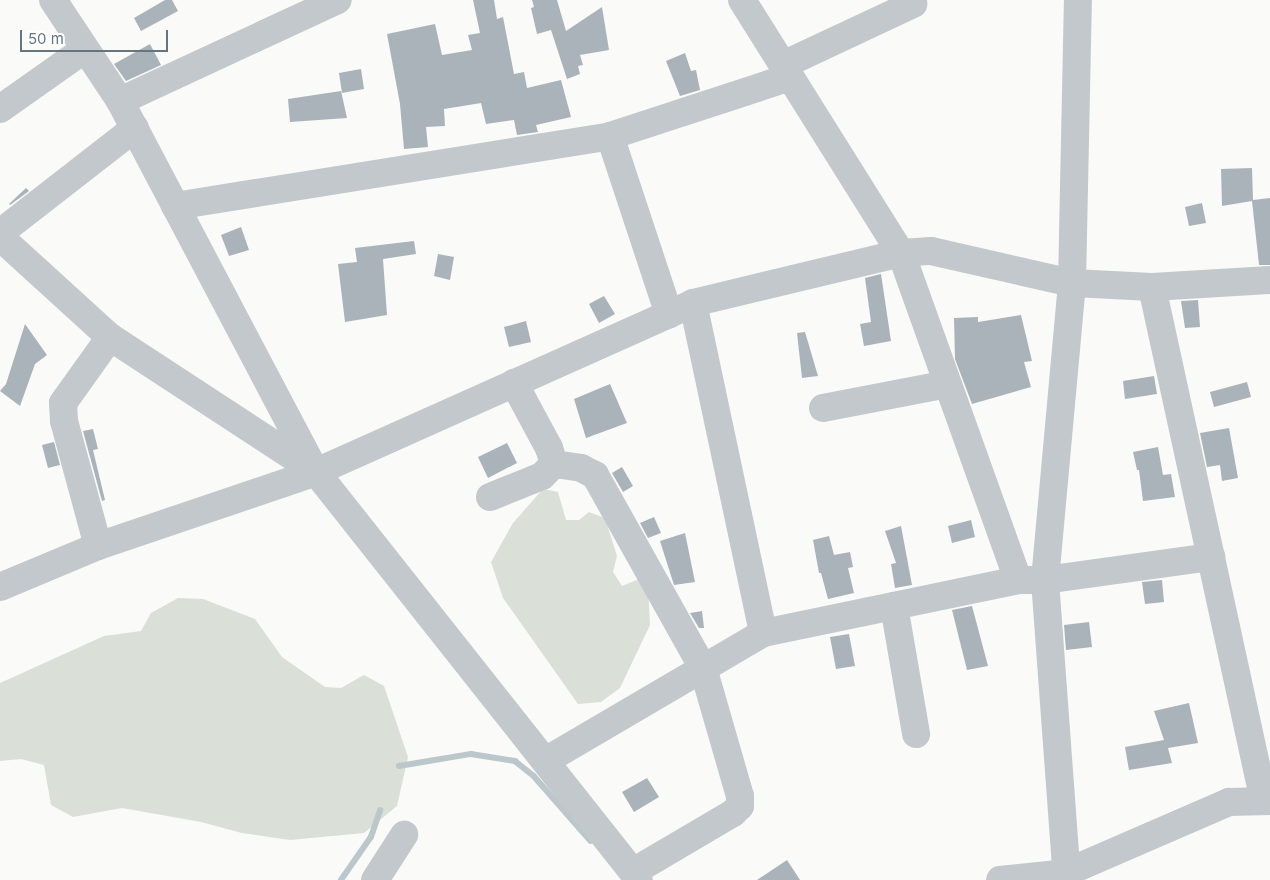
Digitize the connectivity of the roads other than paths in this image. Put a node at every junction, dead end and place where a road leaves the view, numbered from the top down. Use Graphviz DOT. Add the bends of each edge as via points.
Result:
graph roads {
  1 [pos="53,0"];
  2 [pos="338,0"];
  3 [pos="742,0"];
  4 [pos="1078,0"];
  5 [pos="913,4"];
  6 [pos="86,49"];
  7 [pos="787,71"];
  8 [pos="120,101"];
  9 [pos="0,109"];
  10 [pos="134,128"];
  11 [pos="610,136"];
  12 [pos="175,206"];
  13 [pos="0,233"];
  14 [pos="0,237"];
  15 [pos="901,253"];
  16 [pos="1270,280"];
  17 [pos="1072,283"];
  18 [pos="1152,287"];
  19 [pos="693,303"];
  20 [pos="668,314"];
  21 [pos="110,336"];
  22 [pos="514,383"];
  23 [pos="948,384"];
  24 [pos="823,408"];
  25 [pos="554,464"];
  26 [pos="316,472"];
  27 [pos="490,497"];
  28 [pos="98,546"];
  29 [pos="1211,557"];
  30 [pos="1018,580"];
  31 [pos="1044,580"];
  32 [pos="0,587"];
  33 [pos="894,606"];
  34 [pos="763,633"];
  35 [pos="703,668"];
  36 [pos="916,734"];
  37 [pos="545,761"];
  38 [pos="1267,801"];
  39 [pos="404,835"];
  40 [pos="636,876"];
  41 [pos="1066,876"];
  42 [pos="375,880"];
  43 [pos="1000,880"];
  1 -- 6 [label="street"];
  2 -- 8 [label="street"];
  3 -- 7 [label="street"];
  4 -- 17 [label="street"];
  5 -- 7 [label="street"];
  6 -- 8 [label="street"];
  6 -- 9 [label="street"];
  7 -- 11 [label="street"];
  7 -- 15 [label="street"];
  8 -- 10 [label="street"];
  10 -- 12 [label="street"];
  10 -- 13 [label="street"];
  11 -- 12 [label="street"];
  11 -- 20 [label="street"];
  12 -- 26 [label="street"];
  14 -- 21 [label="street"];
  15 -- 17 [label="street" via="931,251"];
  15 -- 19 [label="street"];
  15 -- 23 [label="street"];
  16 -- 18 [label="street"];
  17 -- 18 [label="street"];
  17 -- 31 [label="street"];
  18 -- 29 [label="street"];
  19 -- 20 [label="street"];
  19 -- 34 [label="street"];
  20 -- 22 [label="street"];
  21 -- 26 [label="street"];
  21 -- 28 [label="street" via="63,403 64,420"];
  22 -- 25 [label="street" via="549,448"];
  22 -- 26 [label="street"];
  23 -- 24 [label="street"];
  23 -- 30 [label="street"];
  25 -- 27 [label="street" via="542,476"];
  25 -- 35 [label="street" via="581,468 595,475"];
  26 -- 28 [label="street"];
  26 -- 37 [label="street"];
  28 -- 32 [label="street"];
  29 -- 31 [label="street"];
  29 -- 38 [label="street"];
  30 -- 31 [label="street"];
  30 -- 33 [label="street"];
  31 -- 41 [label="street"];
  33 -- 34 [label="street"];
  33 -- 36 [label="street"];
  34 -- 35 [label="street"];
  35 -- 37 [label="street"];
  35 -- 40 [label="street" via="740,796 740,806"];
  37 -- 40 [label="street"];
  38 -- 41 [label="street" via="1229,802"];
  39 -- 42 [label="street"];
  41 -- 43 [label="street"];
}
